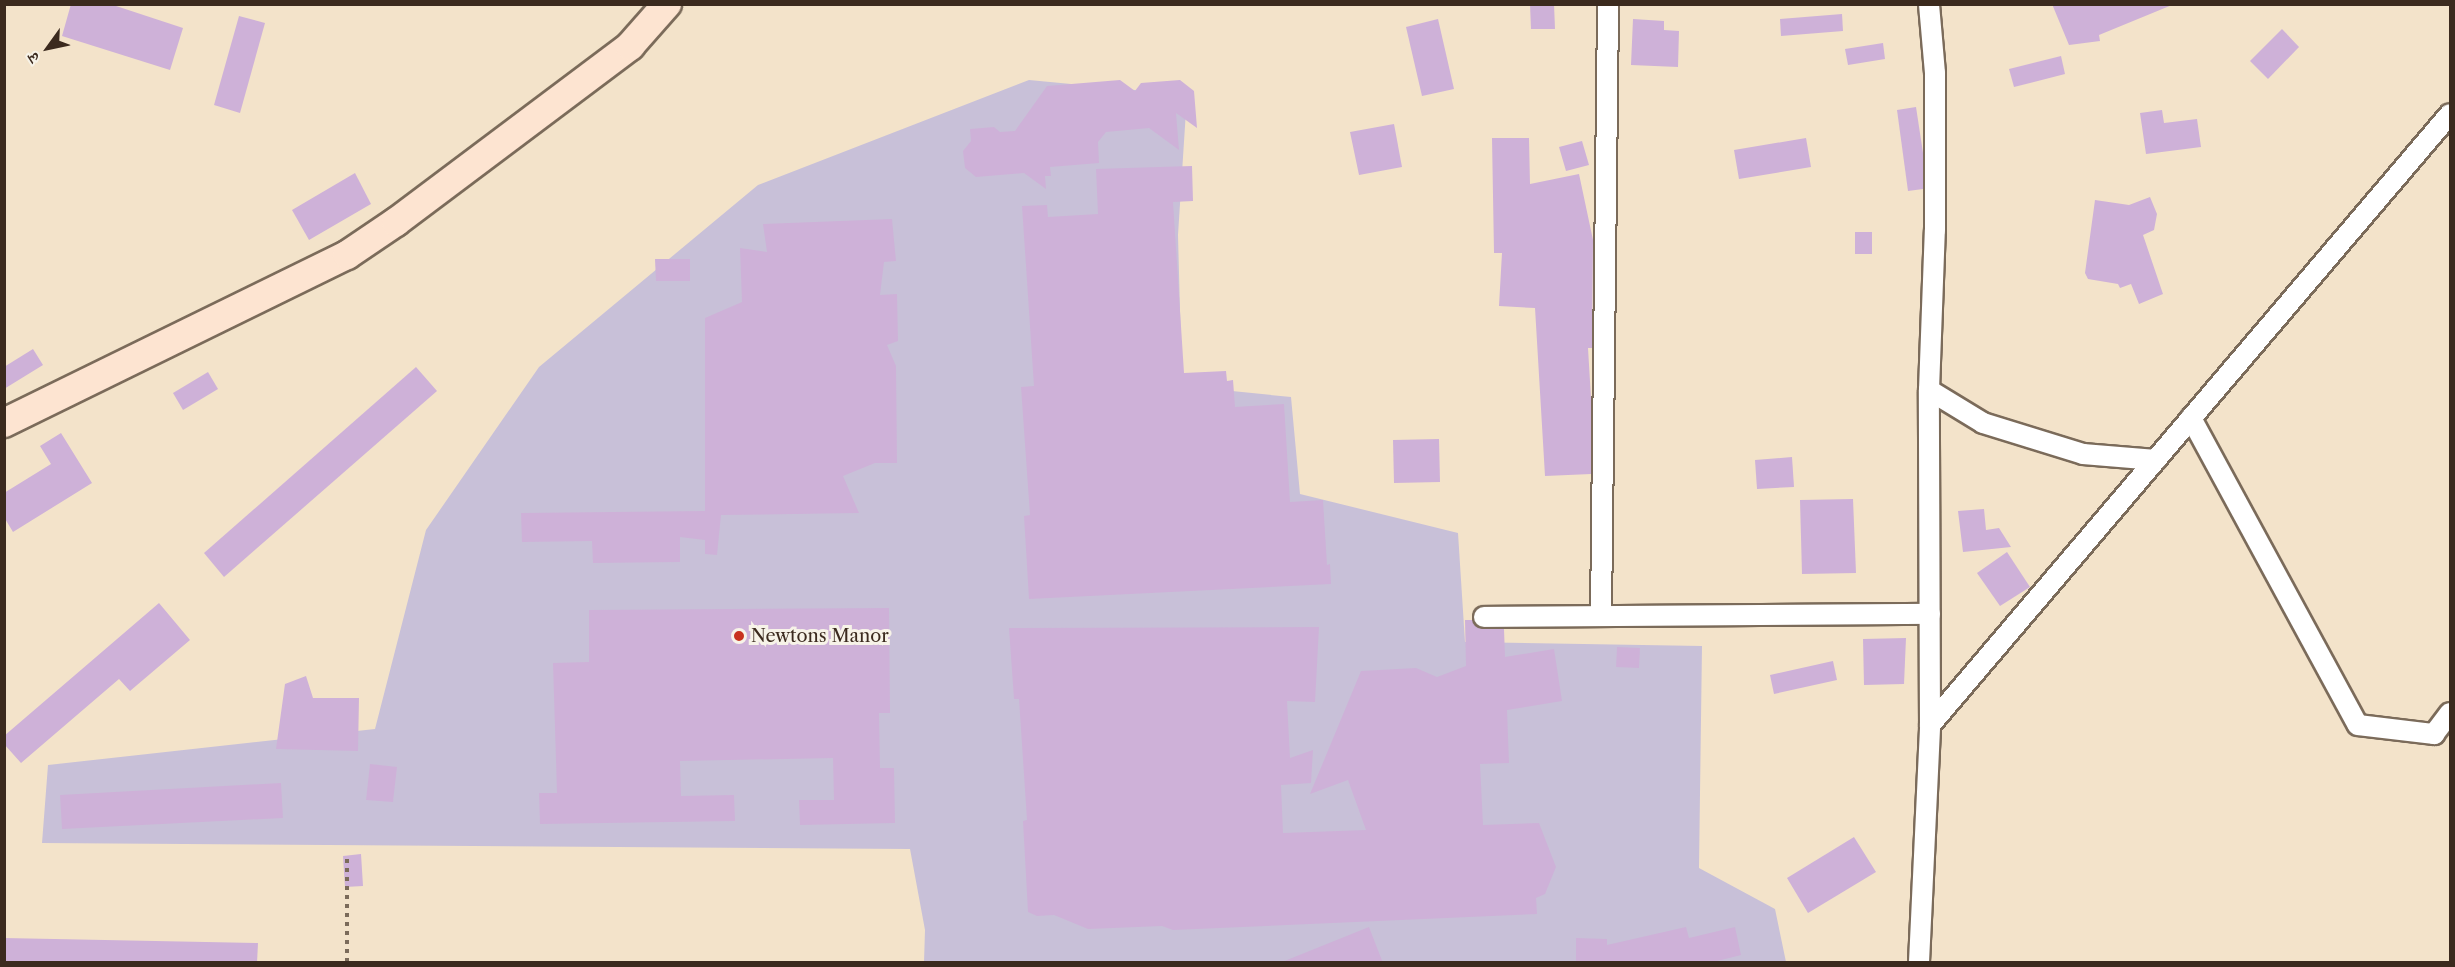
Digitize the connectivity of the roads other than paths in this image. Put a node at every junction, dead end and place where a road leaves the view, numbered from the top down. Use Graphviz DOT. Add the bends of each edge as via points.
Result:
graph roads {
  1 [pos="667,4"];
  2 [pos="1608,4"];
  3 [pos="1929,4"];
  4 [pos="2451,114"];
  5 [pos="1929,390"];
  6 [pos="2191,418"];
  7 [pos="4,423"];
  8 [pos="2156,460"];
  9 [pos="1930,614"];
  10 [pos="1601,616"];
  11 [pos="1484,617"];
  12 [pos="2451,713"];
  13 [pos="1930,725"];
  14 [pos="1919,963"];
  1 -- 7 [label="street" via="630,46 396,222 346,255"];
  2 -- 10 [label="street"];
  3 -- 5 [label="street" via="1935,73"];
  4 -- 6 [label="street"];
  5 -- 8 [label="street" via="1983,423 2084,454"];
  5 -- 9 [label="street"];
  6 -- 8 [label="street"];
  6 -- 12 [label="street" via="2358,726 2434,734"];
  8 -- 13 [label="street"];
  9 -- 10 [label="street"];
  9 -- 13 [label="street"];
  10 -- 11 [label="street"];
  13 -- 14 [label="street"];
}
